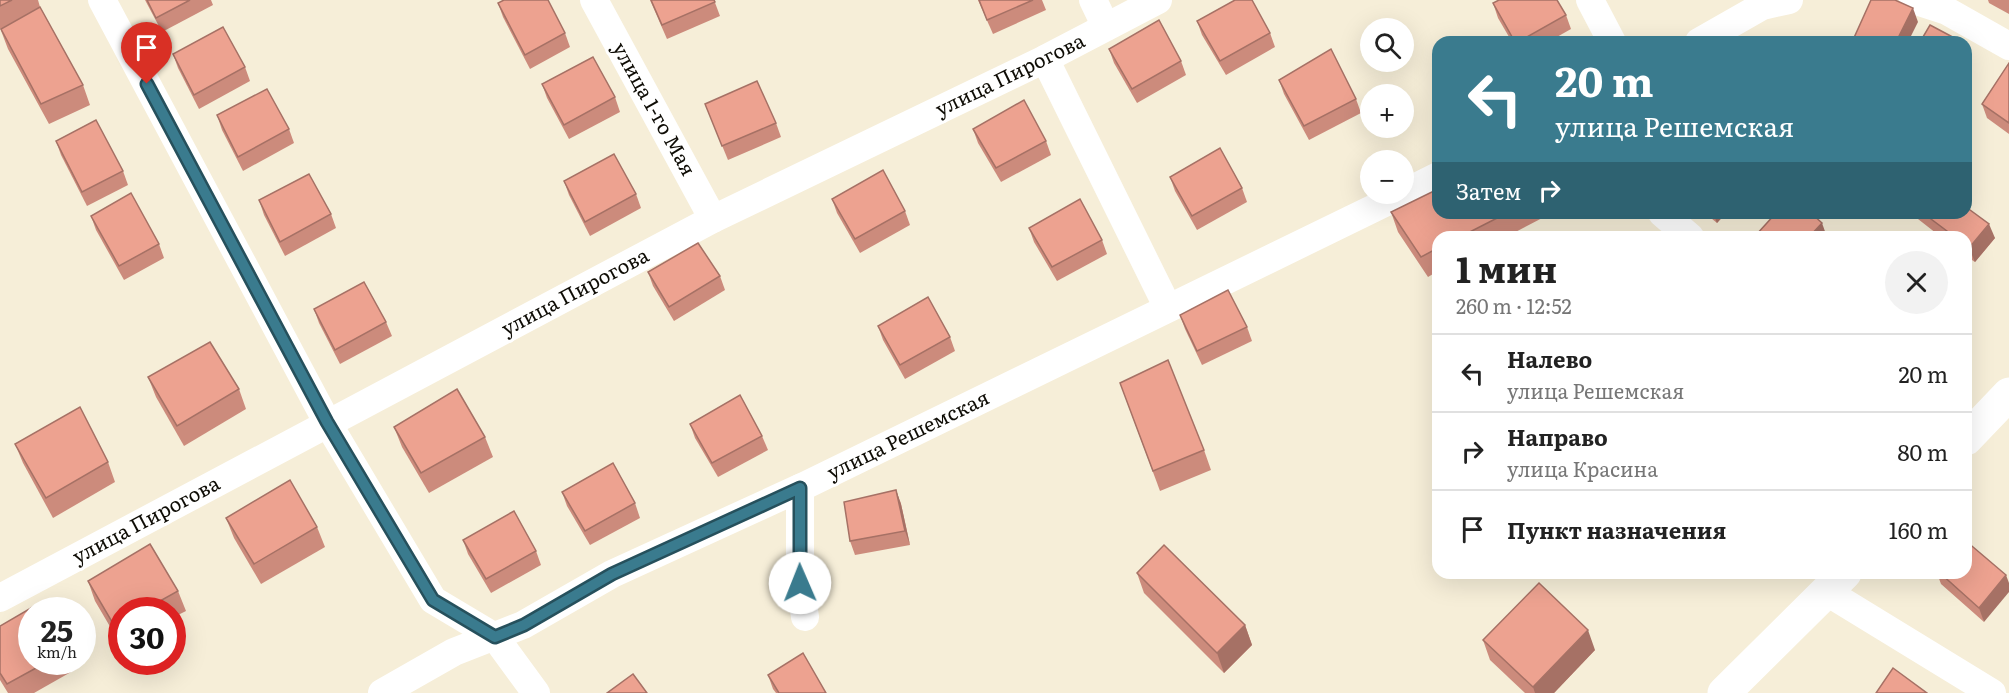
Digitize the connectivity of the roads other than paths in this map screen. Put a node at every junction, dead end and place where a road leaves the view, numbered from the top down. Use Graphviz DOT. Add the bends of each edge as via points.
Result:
graph roads {
  1 [pos="102,0"];
  2 [pos="594,0"];
  3 [pos="1093,0"];
  4 [pos="1158,0"];
  5 [pos="1590,0"];
  6 [pos="1789,0"];
  7 [pos="1913,0"];
  8 [pos="1106,27"];
  9 [pos="1609,36"];
  10 [pos="1710,36"];
  11 [pos="2009,46"];
  12 [pos="1045,59"];
  13 [pos="1432,179"];
  14 [pos="1414,188"];
  15 [pos="1381,204"];
  16 [pos="713,219"];
  17 [pos="1669,219"];
  18 [pos="1683,231"];
  19 [pos="1168,308"];
  20 [pos="2009,394"];
  21 [pos="327,422"];
  22 [pos="1972,433"];
  23 [pos="800,488"];
  24 [pos="1836,583"];
  25 [pos="0,598"];
  26 [pos="805,617"];
  27 [pos="495,637"];
  28 [pos="382,693"];
  29 [pos="536,693"];
  30 [pos="1724,693"];
  31 [pos="1992,693"];
  1 -- 21 [label="street"];
  2 -- 16 [label="street, улица 1-го Мая"];
  3 -- 8 [label="street"];
  4 -- 8 [label="street, улица Пирогова"];
  5 -- 9 [label="street"];
  6 -- 10 [label="street" via="1762,6"];
  7 -- 11 [label="street" via="1947,11"];
  8 -- 12 [label="street, улица Пирогова"];
  12 -- 16 [label="street, улица Пирогова"];
  12 -- 19 [label="street"];
  13 -- 14 [label="street, улица Решемская"];
  15 -- 19 [label="street, улица Решемская"];
  16 -- 21 [label="street, улица Пирогова"];
  17 -- 18 [label="street"];
  19 -- 23 [label="street, улица Решемская"];
  20 -- 22 [label="main road"];
  21 -- 25 [label="street, улица Пирогова"];
  21 -- 27 [label="street" via="433,600"];
  23 -- 26 [label="street" via="800,583"];
  23 -- 27 [label="street, улица Решемская" via="612,574 524,625"];
  24 -- 30 [label="main road"];
  24 -- 31 [label="street"];
  27 -- 28 [label="street, улица Решемская" via="454,652"];
  27 -- 29 [label="street"];
}
